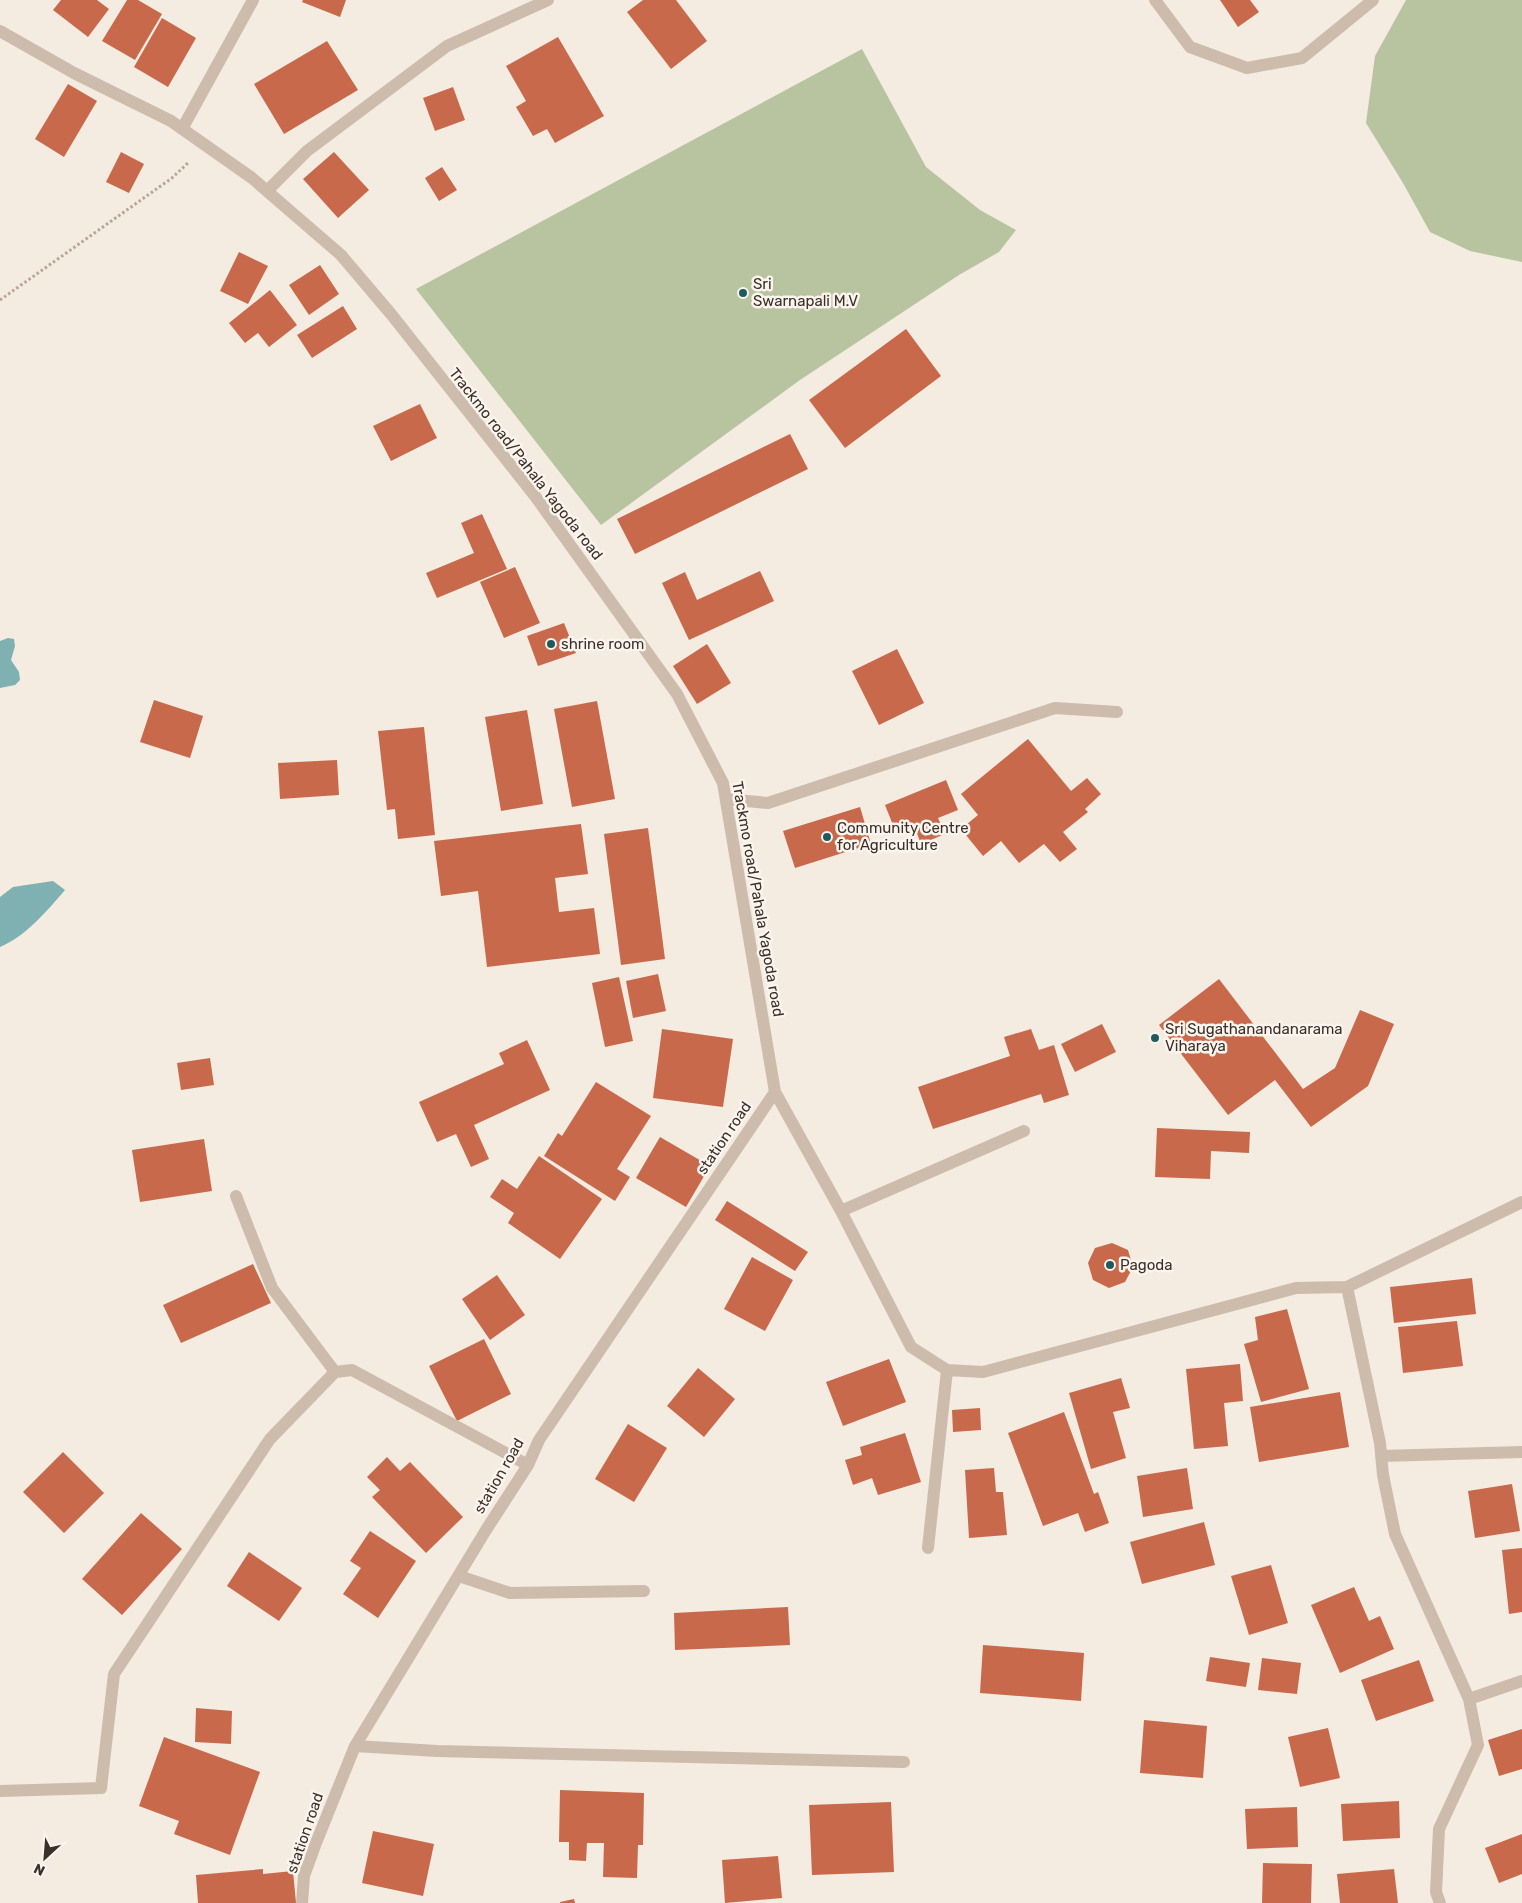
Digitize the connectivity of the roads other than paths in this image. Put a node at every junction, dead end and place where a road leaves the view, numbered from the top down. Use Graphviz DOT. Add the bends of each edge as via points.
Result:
graph roads {
  1 [pos="253,0"];
  2 [pos="548,0"];
  3 [pos="1155,0"];
  4 [pos="1374,0"];
  5 [pos="0,32"];
  6 [pos="182,129"];
  7 [pos="267,191"];
  8 [pos="1117,712"];
  9 [pos="726,799"];
  10 [pos="775,1092"];
  11 [pos="1024,1131"];
  12 [pos="236,1196"];
  13 [pos="1522,1202"];
  14 [pos="841,1211"];
  15 [pos="1347,1287"];
  16 [pos="947,1370"];
  17 [pos="335,1372"];
  18 [pos="1522,1452"];
  19 [pos="1381,1456"];
  20 [pos="528,1465"];
  21 [pos="928,1548"];
  22 [pos="459,1576"];
  23 [pos="644,1591"];
  24 [pos="1522,1681"];
  25 [pos="1469,1699"];
  26 [pos="355,1746"];
  27 [pos="904,1762"];
  28 [pos="0,1791"];
  29 [pos="302,1903"];
  30 [pos="1440,1903"];
  1 -- 6 [label="street"];
  2 -- 7 [label="street" via="447,46 307,151"];
  3 -- 4 [label="street" via="1190,47 1247,68 1302,58"];
  5 -- 6 [label="street, Trackmo road/Pahala Yagoda road"];
  6 -- 7 [label="street, Trackmo road/Pahala Yagoda road"];
  7 -- 9 [label="street, Trackmo road/Pahala Yagoda road" via="341,254 535,496 677,694 723,783"];
  8 -- 9 [label="street" via="1055,708 768,803"];
  9 -- 10 [label="street, Trackmo road/Pahala Yagoda road"];
  10 -- 14 [label="street, Trackmo road/Pahala Yagoda road"];
  10 -- 20 [label="street, station road" via="539,1440"];
  11 -- 14 [label="street"];
  12 -- 17 [label="street" via="272,1288"];
  13 -- 15 [label="street"];
  14 -- 16 [label="street, Trackmo road/Pahala Yagoda road" via="911,1347"];
  15 -- 16 [label="street" via="1296,1288 982,1372"];
  15 -- 19 [label="street"];
  16 -- 21 [label="street"];
  17 -- 20 [label="street" via="352,1370"];
  17 -- 28 [label="street" via="270,1439 114,1674 100,1788"];
  18 -- 19 [label="street"];
  19 -- 25 [label="street" via="1395,1534"];
  20 -- 22 [label="street, station road"];
  22 -- 23 [label="street" via="510,1593"];
  22 -- 26 [label="street, station road"];
  24 -- 25 [label="street"];
  25 -- 30 [label="street" via="1478,1745 1439,1829 1436,1892"];
  26 -- 27 [label="street" via="437,1751"];
  26 -- 29 [label="street, station road" via="304,1876"];
}
